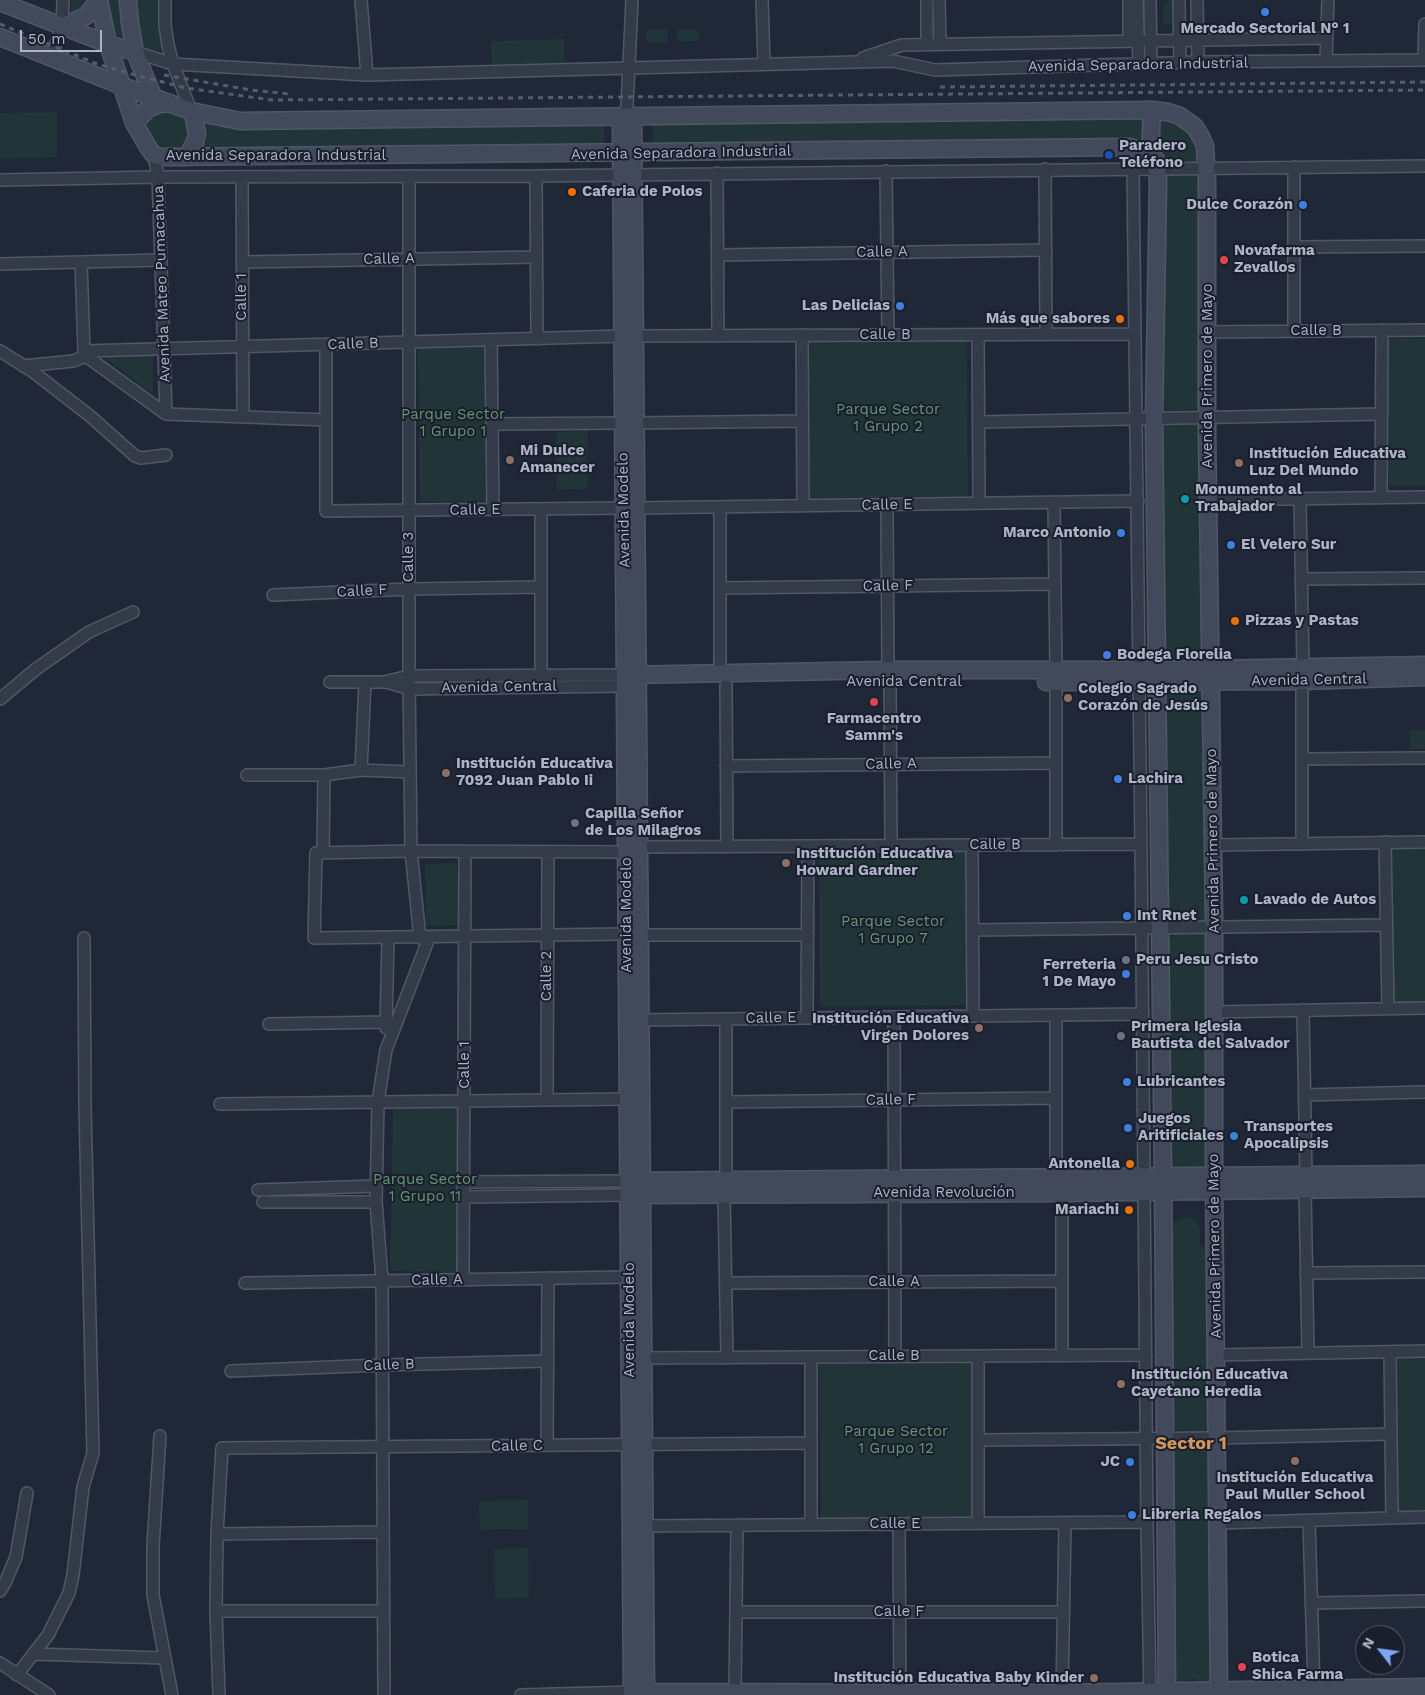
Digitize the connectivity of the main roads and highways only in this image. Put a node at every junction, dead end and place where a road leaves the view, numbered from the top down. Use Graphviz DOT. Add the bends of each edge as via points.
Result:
graph roads {
  1 [pos="99,0"];
  2 [pos="128,0"];
  3 [pos="0,2"];
  4 [pos="62,27"];
  5 [pos="0,37"];
  6 [pos="108,44"];
  7 [pos="135,52"];
  8 [pos="122,86"];
  9 [pos="154,96"];
  10 [pos="172,104"];
  11 [pos="1152,110"];
  12 [pos="191,111"];
  13 [pos="627,113"];
  14 [pos="134,123"];
  15 [pos="626,153"];
  16 [pos="188,157"];
  17 [pos="1154,161"];
  18 [pos="1425,665"];
  19 [pos="1303,674"];
  20 [pos="1211,675"];
  21 [pos="1158,676"];
  22 [pos="1425,678"];
  23 [pos="632,681"];
  24 [pos="633,934"];
  25 [pos="1425,1174"];
  26 [pos="1305,1182"];
  27 [pos="1163,1184"];
  28 [pos="1214,1184"];
  29 [pos="635,1188"];
  30 [pos="1425,1188"];
  31 [pos="637,1444"];
  32 [pos="1425,1687"];
  33 [pos="1219,1692"];
  34 [pos="1158,1693"];
  35 [pos="639,1694"];
  36 [pos="900,1694"];
  1 -- 4 [label="main road" via="86,16"];
  1 -- 6 [label="main road"];
  2 -- 7 [label="main road"];
  3 -- 4 [label="main road"];
  4 -- 6 [label="main road"];
  5 -- 8 [label="main road"];
  6 -- 7 [label="main road"];
  6 -- 8 [label="main road"];
  7 -- 9 [label="main road"];
  8 -- 9 [label="main road"];
  8 -- 14 [label="main road, Avenida Separadora Industrial"];
  9 -- 10 [label="main road"];
  10 -- 12 [label="main road"];
  10 -- 14 [label="main road" via="149,108"];
  11 -- 13 [label="main road"];
  11 -- 17 [label="main road"];
  11 -- 20 [label="main road, Avenida Primero de Mayo" via="1180,116 1195,127 1204,146"];
  12 -- 13 [label="main road" via="248,121"];
  12 -- 16 [label="main road" via="196,134"];
  13 -- 15 [label="main road, Avenida Modelo"];
  14 -- 16 [label="main road, Avenida Separadora Industrial" via="154,154"];
  15 -- 16 [label="main road, Avenida Separadora Industrial"];
  15 -- 17 [label="main road, Avenida Separadora Industrial" via="1130,147"];
  15 -- 23 [label="main road, Avenida Modelo"];
  17 -- 21 [label="main road"];
  18 -- 19 [label="main road, Avenida Central"];
  19 -- 20 [label="main road, Avenida Central"];
  19 -- 22 [label="main road, Avenida Central"];
  20 -- 21 [label="main road, Avenida Central"];
  20 -- 28 [label="main road, Avenida Primero de Mayo"];
  21 -- 23 [label="main road, Avenida Central" via="889,676"];
  21 -- 27 [label="main road"];
  23 -- 24 [label="main road, Avenida Modelo"];
  24 -- 29 [label="main road, Avenida Modelo" via="628,1099"];
  24 -- 29 [label="main road, Avenida Modelo" via="640,1020"];
  25 -- 26 [label="main road, Avenida Revolución"];
  26 -- 28 [label="main road, Avenida Revolución"];
  26 -- 30 [label="main road, Avenida Revolución"];
  27 -- 28 [label="main road, Avenida Revolución"];
  27 -- 29 [label="main road, Avenida Revolución"];
  27 -- 34 [label="main road" via="1165,1439"];
  28 -- 33 [label="main road, Avenida Primero de Mayo"];
  29 -- 31 [label="main road, Avenida Modelo" via="630,1276"];
  29 -- 31 [label="main road, Avenida Modelo" via="642,1358"];
  31 -- 35 [label="main road, Avenida Modelo"];
  31 -- 35 [label="main road, Avenida Modelo" via="644,1526"];
  32 -- 33 [label="main road"];
  33 -- 34 [label="main road"];
  34 -- 36 [label="main road"];
  35 -- 36 [label="main road"];
}
